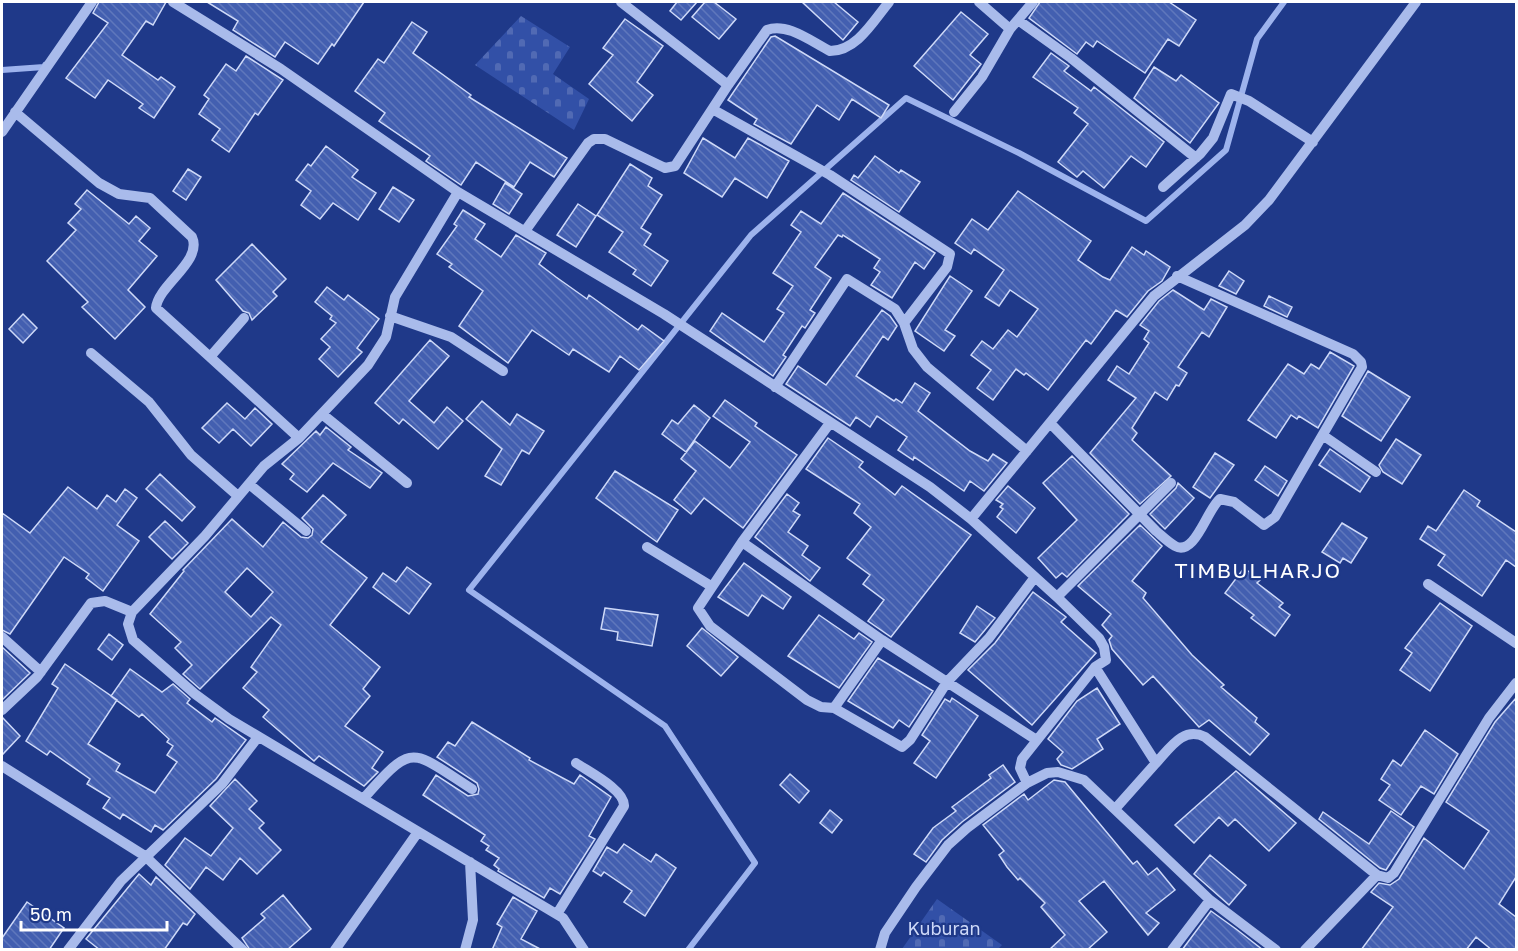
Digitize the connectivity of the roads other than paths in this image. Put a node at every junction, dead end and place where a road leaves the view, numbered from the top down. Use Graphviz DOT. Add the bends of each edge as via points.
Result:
graph roads {
  1 [pos="92,2"];
  2 [pos="172,2"];
  3 [pos="621,2"];
  4 [pos="889,2"];
  5 [pos="979,2"];
  6 [pos="1033,2"];
  7 [pos="1416,2"];
  8 [pos="1018,20"];
  9 [pos="1010,29"];
  10 [pos="728,85"];
  11 [pos="714,110"];
  12 [pos="15,112"];
  13 [pos="954,112"];
  14 [pos="2,132"];
  15 [pos="1313,142"];
  16 [pos="1196,158"];
  17 [pos="1163,187"];
  18 [pos="458,192"];
  19 [pos="525,231"];
  20 [pos="1177,276"];
  21 [pos="390,316"];
  22 [pos="244,318"];
  23 [pos="904,323"];
  24 [pos="91,353"];
  25 [pos="210,357"];
  26 [pos="503,371"];
  27 [pos="775,387"];
  28 [pos="322,414"];
  29 [pos="830,423"];
  30 [pos="1051,424"];
  31 [pos="1324,436"];
  32 [pos="299,438"];
  33 [pos="1027,451"];
  34 [pos="1376,472"];
  35 [pos="406,483"];
  36 [pos="1171,483"];
  37 [pos="249,484"];
  38 [pos="238,496"];
  39 [pos="1141,515"];
  40 [pos="971,519"];
  41 [pos="306,531"];
  42 [pos="742,542"];
  43 [pos="647,547"];
  44 [pos="1035,577"];
  45 [pos="1428,584"];
  46 [pos="711,586"];
  47 [pos="1057,597"];
  48 [pos="132,612"];
  49 [pos="2,637"];
  50 [pos="882,639"];
  51 [pos="1516,643"];
  52 [pos="1095,667"];
  53 [pos="41,672"];
  54 [pos="947,682"];
  55 [pos="1516,683"];
  56 [pos="834,708"];
  57 [pos="2,710"];
  58 [pos="258,737"];
  59 [pos="1035,739"];
  60 [pos="576,763"];
  61 [pos="1156,763"];
  62 [pos="2,766"];
  63 [pos="1027,783"];
  64 [pos="472,789"];
  65 [pos="364,798"];
  66 [pos="1115,809"];
  67 [pos="418,832"];
  68 [pos="145,856"];
  69 [pos="470,861"];
  70 [pos="1377,875"];
  71 [pos="1210,900"];
  72 [pos="557,914"];
  73 [pos="68,950"];
  74 [pos="243,950"];
  75 [pos="335,950"];
  76 [pos="465,950"];
  77 [pos="584,950"];
  78 [pos="880,950"];
  79 [pos="1172,950"];
  80 [pos="1276,950"];
  81 [pos="1305,950"];
  1 -- 12 [label="street"];
  2 -- 18 [label="street" via="281,69"];
  3 -- 10 [label="street"];
  4 -- 10 [label="street" via="857,40 838,51 830,51 787,29 767,30"];
  5 -- 9 [label="street"];
  6 -- 8 [label="street"];
  7 -- 15 [label="street"];
  8 -- 9 [label="street"];
  8 -- 16 [label="street"];
  9 -- 13 [label="street" via="982,77"];
  10 -- 11 [label="street"];
  11 -- 19 [label="street" via="679,162 669,168 605,140 594,139"];
  11 -- 23 [label="street" via="830,175 950,254 947,267"];
  12 -- 14 [label="street"];
  12 -- 25 [label="street" via="99,183 119,194 150,198 192,237 192,253 156,308"];
  15 -- 16 [label="street" via="1236,94 1230,95 1213,138"];
  15 -- 20 [label="street" via="1245,225"];
  16 -- 17 [label="street"];
  18 -- 19 [label="street"];
  18 -- 21 [label="street" via="395,297"];
  19 -- 27 [label="street" via="664,314"];
  20 -- 30 [label="street" via="1154,296"];
  20 -- 31 [label="street" via="1358,358 1362,367"];
  21 -- 26 [label="street" via="451,337"];
  21 -- 28 [label="street" via="386,337 368,365"];
  22 -- 25 [label="street"];
  23 -- 27 [label="street" via="895,309 847,279"];
  23 -- 33 [label="street" via="913,349 927,367"];
  24 -- 38 [label="street" via="149,402 191,455"];
  25 -- 32 [label="street"];
  27 -- 29 [label="street"];
  28 -- 32 [label="street"];
  28 -- 35 [label="street"];
  29 -- 40 [label="street" via="930,487"];
  29 -- 42 [label="street"];
  30 -- 33 [label="street"];
  30 -- 39 [label="street"];
  31 -- 34 [label="street"];
  31 -- 39 [label="street" via="1268,525 1259,523 1234,502 1220,499 1191,544 1180,548"];
  32 -- 37 [label="street" via="264,466"];
  33 -- 40 [label="street"];
  36 -- 39 [label="street"];
  37 -- 38 [label="street"];
  37 -- 41 [label="street"];
  38 -- 48 [label="street"];
  39 -- 47 [label="street"];
  40 -- 44 [label="street"];
  42 -- 46 [label="street"];
  42 -- 50 [label="street"];
  43 -- 46 [label="street"];
  44 -- 47 [label="street"];
  44 -- 54 [label="street" via="989,638"];
  45 -- 51 [label="street"];
  46 -- 56 [label="street" via="699,604 704,620 807,700"];
  47 -- 52 [label="street" via="1104,646 1106,660"];
  48 -- 53 [label="street" via="105,601 91,603"];
  48 -- 58 [label="street" via="128,624 133,640 195,694"];
  49 -- 53 [label="street"];
  50 -- 54 [label="street"];
  50 -- 56 [label="street"];
  52 -- 59 [label="street"];
  52 -- 61 [label="street"];
  53 -- 57 [label="street"];
  54 -- 56 [label="street" via="902,747"];
  54 -- 59 [label="street"];
  55 -- 70 [label="street" via="1489,718 1394,873 1388,878"];
  58 -- 65 [label="street"];
  58 -- 68 [label="street" via="222,784"];
  59 -- 63 [label="street" via="1020,764"];
  60 -- 72 [label="street" via="619,793 624,806"];
  61 -- 66 [label="street"];
  61 -- 70 [label="street" via="1182,736 1205,736"];
  62 -- 68 [label="street"];
  63 -- 66 [label="street" via="1047,773 1072,774"];
  63 -- 78 [label="street" via="948,845 885,933"];
  64 -- 65 [label="street" via="428,760 410,757 392,767"];
  65 -- 67 [label="street"];
  66 -- 71 [label="street"];
  67 -- 69 [label="street"];
  67 -- 75 [label="street"];
  68 -- 73 [label="street"];
  68 -- 74 [label="street"];
  69 -- 72 [label="street"];
  69 -- 76 [label="street" via="473,920"];
  70 -- 81 [label="street"];
  71 -- 79 [label="street"];
  71 -- 80 [label="street"];
  72 -- 77 [label="street" via="570,925"];
}
